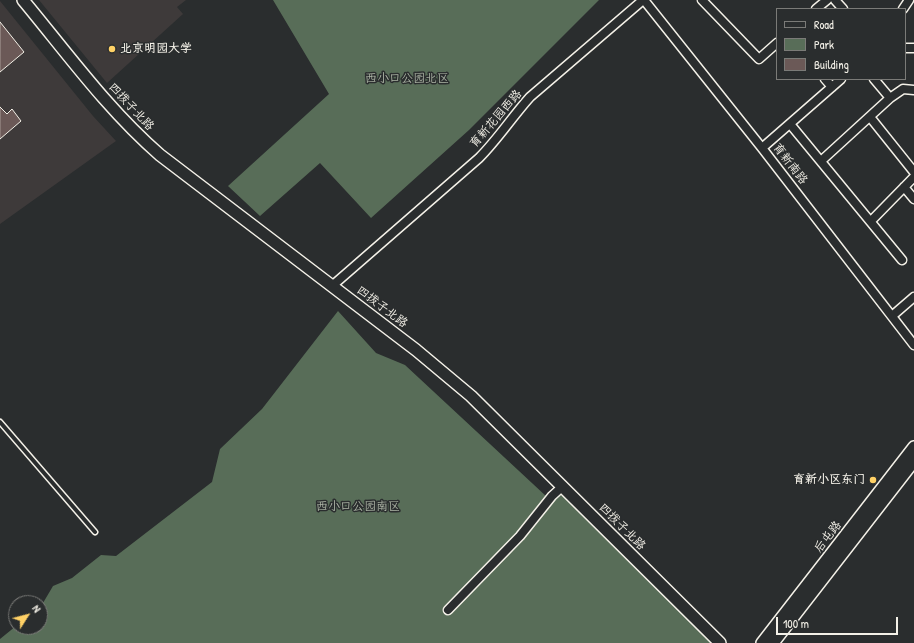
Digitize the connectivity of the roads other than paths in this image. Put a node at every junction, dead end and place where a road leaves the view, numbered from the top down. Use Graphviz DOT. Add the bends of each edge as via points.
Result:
graph roads {
  1 [pos="23,0"];
  2 [pos="644,0"];
  3 [pos="702,0"];
  4 [pos="826,0"];
  5 [pos="835,0"];
  6 [pos="817,8"];
  7 [pos="842,8"];
  8 [pos="776,44"];
  9 [pos="826,80"];
  10 [pos="840,80"];
  11 [pos="875,80"];
  12 [pos="832,87"];
  13 [pos="914,90"];
  14 [pos="890,98"];
  15 [pos="870,117"];
  16 [pos="790,124"];
  17 [pos="762,148"];
  18 [pos="821,161"];
  19 [pos="914,172"];
  20 [pos="914,177"];
  21 [pos="904,187"];
  22 [pos="914,199"];
  23 [pos="871,222"];
  24 [pos="902,260"];
  25 [pos="332,286"];
  26 [pos="914,297"];
  27 [pos="892,316"];
  28 [pos="914,345"];
  29 [pos="0,422"];
  30 [pos="914,447"];
  31 [pos="914,461"];
  32 [pos="563,486"];
  33 [pos="95,532"];
  34 [pos="448,610"];
  35 [pos="720,643"];
  36 [pos="762,643"];
  37 [pos="773,643"];
  1 -- 25 [label="street, 四拨子北路" via="142,139"];
  2 -- 17 [label="street, 育新南路"];
  2 -- 25 [label="street, 育新花园西路" via="530,97 479,158"];
  3 -- 8 [label="street" via="759,60"];
  4 -- 6 [label="street"];
  5 -- 7 [label="street"];
  9 -- 12 [label="street"];
  10 -- 12 [label="street"];
  11 -- 14 [label="street"];
  12 -- 16 [label="street"];
  13 -- 14 [label="street" via="903,89"];
  14 -- 15 [label="street"];
  15 -- 18 [label="street"];
  15 -- 19 [label="street"];
  16 -- 17 [label="street"];
  16 -- 18 [label="street"];
  17 -- 27 [label="street, 育新南路"];
  18 -- 23 [label="street"];
  20 -- 21 [label="street"];
  21 -- 22 [label="street"];
  21 -- 23 [label="street"];
  23 -- 24 [label="street"];
  25 -- 32 [label="street, 四拨子北路" via="466,391"];
  26 -- 27 [label="street"];
  27 -- 28 [label="street, 育新南路"];
  29 -- 33 [label="lane"];
  30 -- 36 [label="street, 后屯路"];
  31 -- 37 [label="street, 后屯路"];
  32 -- 34 [label="street" via="520,536"];
  32 -- 35 [label="street, 四拨子北路"];
}
